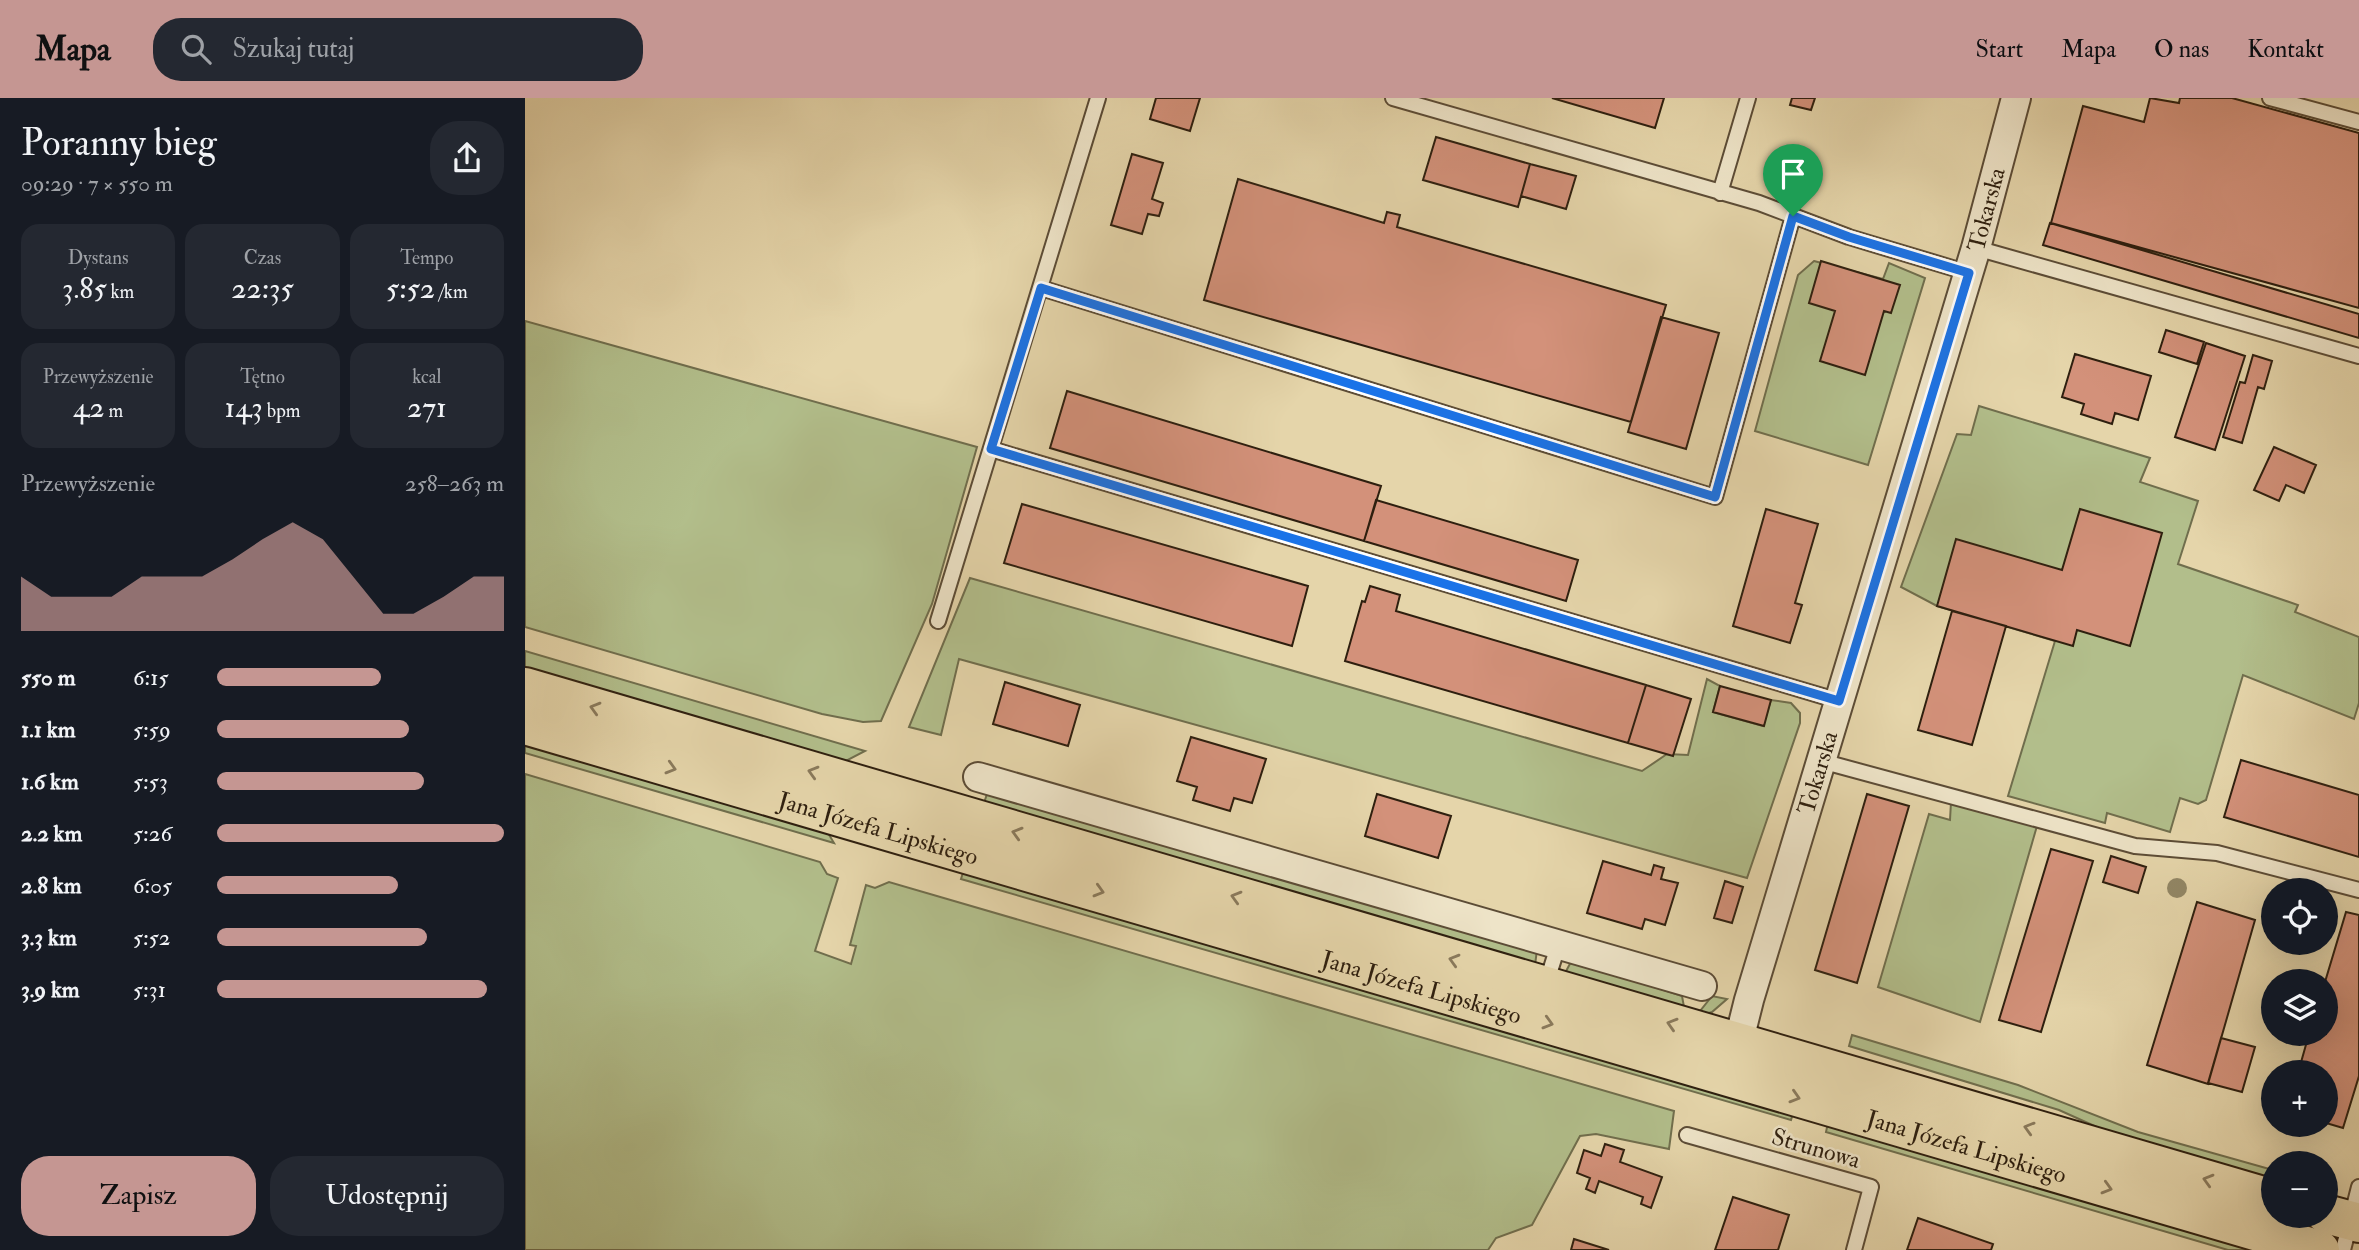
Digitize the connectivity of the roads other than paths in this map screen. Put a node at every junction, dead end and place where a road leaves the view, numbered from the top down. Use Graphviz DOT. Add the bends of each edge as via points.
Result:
graph roads {
  1 [pos="1098,98"];
  2 [pos="1393,98"];
  3 [pos="1748,98"];
  4 [pos="2016,98"];
  5 [pos="2270,98"];
  6 [pos="2359,122"];
  7 [pos="1720,192"];
  8 [pos="1793,216"];
  9 [pos="1973,260"];
  10 [pos="1041,288"];
  11 [pos="2359,356"];
  12 [pos="991,449"];
  13 [pos="938,621"];
  14 [pos="525,687"];
  15 [pos="1839,701"];
  16 [pos="525,725"];
  17 [pos="1821,761"];
  18 [pos="978,777"];
  19 [pos="2359,890"];
  20 [pos="1557,946"];
  21 [pos="1702,986"];
  22 [pos="1545,987"];
  23 [pos="1738,1044"];
  24 [pos="1706,1069"];
  25 [pos="1759,1085"];
  26 [pos="1687,1135"];
  27 [pos="2261,1196"];
  28 [pos="1854,1250"];
  29 [pos="2320,1250"];
  1 -- 10 [label="lane"];
  2 -- 7 [label="lane"];
  3 -- 7 [label="lane"];
  4 -- 9 [label="street, Tokarska"];
  5 -- 6 [label="lane"];
  7 -- 8 [label="lane"];
  8 -- 9 [label="lane" via="1849,237"];
  8 -- 10 [label="lane" via="1715,497"];
  9 -- 11 [label="lane"];
  9 -- 15 [label="street, Tokarska"];
  10 -- 12 [label="lane"];
  12 -- 13 [label="lane"];
  12 -- 15 [label="lane"];
  22 -- 14 [label="main road, Jana Józefa Lipskiego, one-way"];
  15 -- 17 [label="street, Tokarska"];
  16 -- 24 [label="main road, Jana Józefa Lipskiego, one-way"];
  17 -- 19 [label="lane" via="2135,846 2217,853"];
  17 -- 23 [label="street, Tokarska"];
  18 -- 20 [label="street"];
  20 -- 21 [label="street"];
  20 -- 22 [label="lane"];
  23 -- 22 [label="main road, Jana Józefa Lipskiego, one-way"];
  23 -- 24 [label="street"];
  23 -- 25 [label="street"];
  27 -- 23 [label="main road, Jana Józefa Lipskiego, one-way"];
  24 -- 25 [label="main road, Jana Józefa Lipskiego"];
  25 -- 29 [label="main road, Jana Józefa Lipskiego, one-way"];
  26 -- 28 [label="lane, Strunowa" via="1871,1187"];
}
